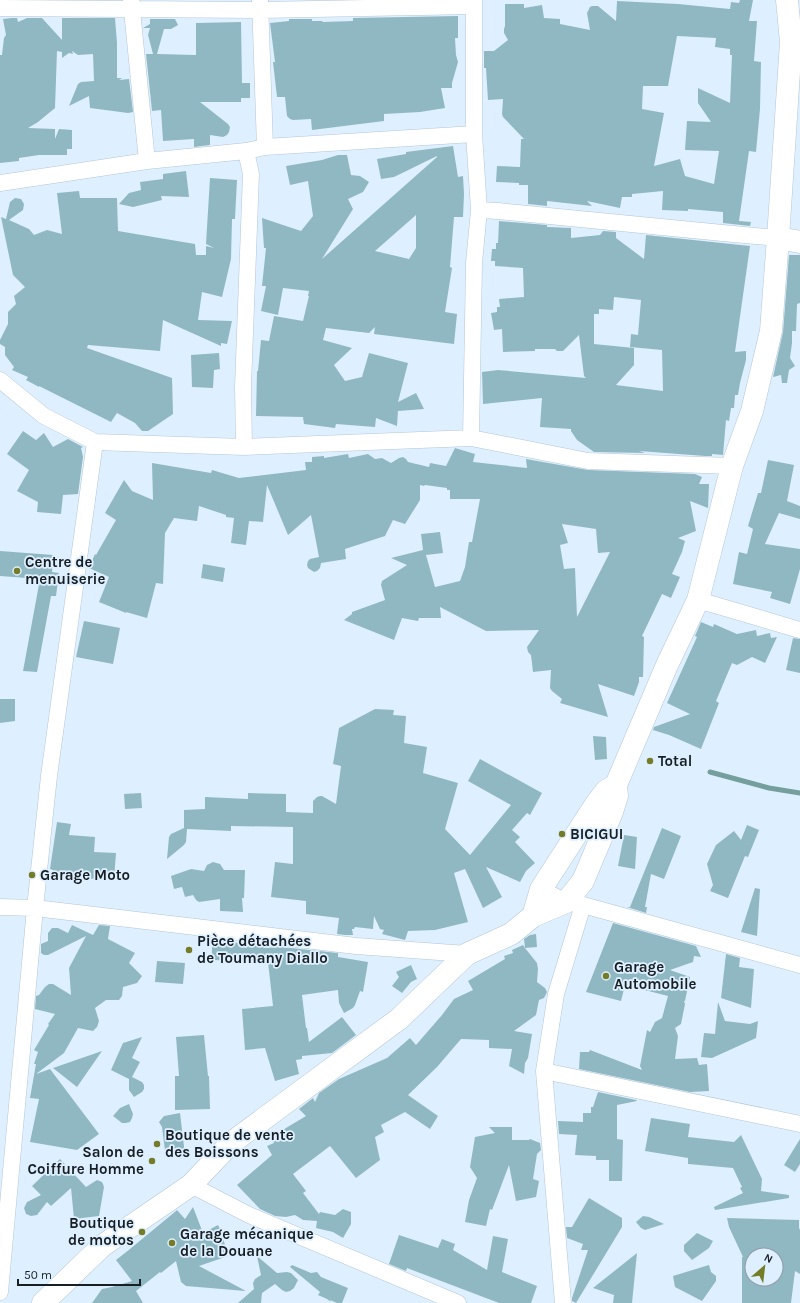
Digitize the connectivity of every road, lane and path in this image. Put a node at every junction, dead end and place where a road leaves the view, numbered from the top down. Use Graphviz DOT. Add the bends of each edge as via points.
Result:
graph roads {
  1 [pos="787,0"];
  2 [pos="474,3"];
  3 [pos="131,4"];
  4 [pos="260,5"];
  5 [pos="0,8"];
  6 [pos="474,134"];
  7 [pos="265,147"];
  8 [pos="246,151"];
  9 [pos="147,161"];
  10 [pos="0,182"];
  11 [pos="479,210"];
  12 [pos="778,238"];
  13 [pos="800,242"];
  14 [pos="0,380"];
  15 [pos="470,438"];
  16 [pos="95,442"];
  17 [pos="244,447"];
  18 [pos="732,466"];
  19 [pos="698,600"];
  20 [pos="800,630"];
  21 [pos="616,785"];
  22 [pos="542,889"];
  23 [pos="574,904"];
  24 [pos="0,907"];
  25 [pos="35,908"];
  26 [pos="533,916"];
  27 [pos="467,954"];
  28 [pos="800,965"];
  29 [pos="544,1071"];
  30 [pos="800,1124"];
  31 [pos="191,1185"];
  32 [pos="0,1292"];
  33 [pos="43,1303"];
  34 [pos="458,1303"];
  35 [pos="564,1303"];
  1 -- 12 [label="main road" via="791,42"];
  2 -- 4 [label="street"];
  2 -- 6 [label="street"];
  3 -- 4 [label="street"];
  3 -- 5 [label="street"];
  3 -- 9 [label="street"];
  4 -- 7 [label="street"];
  6 -- 7 [label="street"];
  6 -- 11 [label="street"];
  7 -- 8 [label="street"];
  8 -- 9 [label="street"];
  8 -- 17 [label="street" via="251,174 243,386"];
  9 -- 10 [label="street"];
  11 -- 12 [label="street"];
  11 -- 15 [label="street" via="474,263"];
  12 -- 13 [label="main road"];
  12 -- 18 [label="main road" via="770,331 752,411"];
  14 -- 16 [label="street" via="44,416"];
  15 -- 17 [label="street"];
  15 -- 18 [label="street" via="588,461"];
  16 -- 17 [label="street"];
  16 -- 25 [label="street" via="49,776"];
  18 -- 19 [label="main road"];
  19 -- 20 [label="street"];
  19 -- 21 [label="main road" via="667,665"];
  21 -- 22 [label="main road" via="606,791 596,804"];
  21 -- 23 [label="main road" via="617,796 612,812"];
  22 -- 23 [label="street"];
  22 -- 26 [label="main road"];
  23 -- 26 [label="main road"];
  23 -- 28 [label="street"];
  23 -- 29 [label="street"];
  24 -- 25 [label="street"];
  25 -- 27 [label="street" via="356,946"];
  25 -- 32 [label="street"];
  26 -- 27 [label="main road" via="511,934"];
  27 -- 31 [label="main road" via="399,1019 231,1143"];
  29 -- 30 [label="street"];
  29 -- 35 [label="street"];
  31 -- 33 [label="main road" via="102,1246"];
  31 -- 34 [label="street" via="249,1215"];
}
